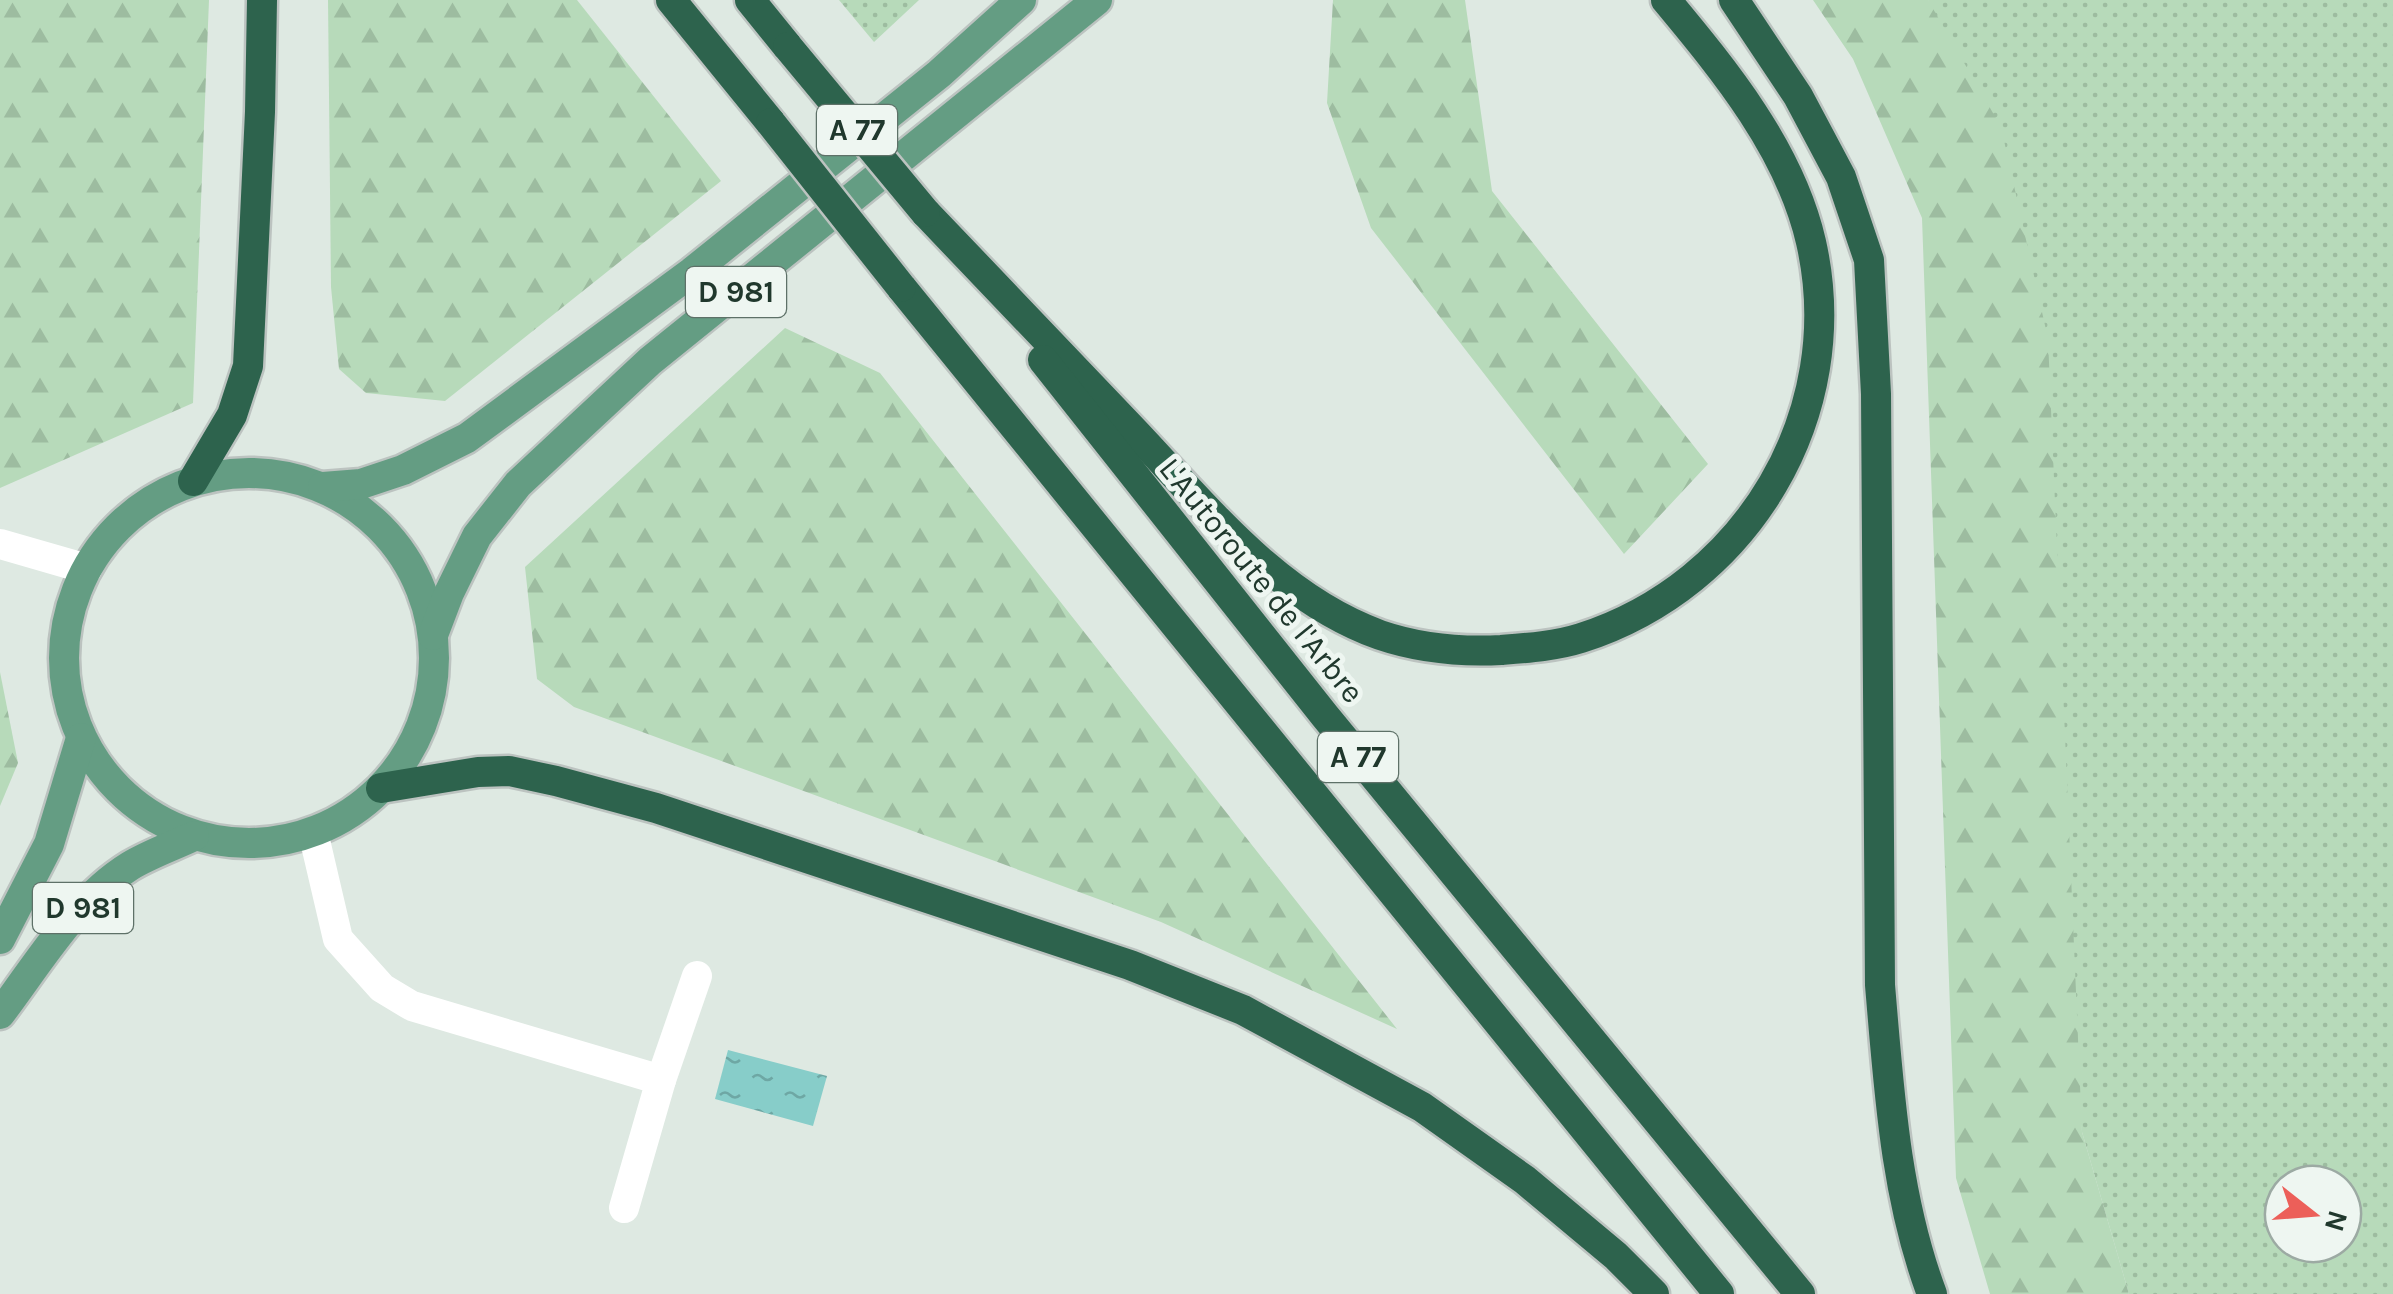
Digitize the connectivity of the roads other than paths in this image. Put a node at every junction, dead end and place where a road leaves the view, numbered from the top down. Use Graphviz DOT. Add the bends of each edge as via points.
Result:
graph roads {
  1 [pos="262,0"];
  2 [pos="671,0"];
  3 [pos="750,0"];
  4 [pos="1021,0"];
  5 [pos="1097,0"];
  6 [pos="1666,0"];
  7 [pos="1734,0"];
  8 [pos="925,212"];
  9 [pos="193,481"];
  10 [pos="323,488"];
  11 [pos="0,544"];
  12 [pos="86,569"];
  13 [pos="433,635"];
  14 [pos="82,738"];
  15 [pos="381,788"];
  16 [pos="314,832"];
  17 [pos="194,836"];
  18 [pos="0,939"];
  19 [pos="697,976"];
  20 [pos="0,1014"];
  21 [pos="662,1080"];
  22 [pos="624,1208"];
  23 [pos="1654,1294"];
  24 [pos="1719,1294"];
  25 [pos="1800,1294"];
  26 [pos="1932,1294"];
  1 -- 9 [label="highway" via="248,366 232,416"];
  2 -- 24 [label="highway, A 77, bridge"];
  3 -- 8 [label="highway, L'Autoroute de l'Arbre / A 77, bridge"];
  4 -- 10 [label="main road, D 981" via="692,272 467,438 403,470"];
  5 -- 13 [label="main road, D 981" via="650,361 518,484 477,536"];
  6 -- 8 [label="highway" via="1721,66 1794,187 1811,242 1818,348 1794,443 1750,523 1691,581 1578,640 1474,651 1425,646 1380,635 1288,586"];
  7 -- 26 [label="highway" via="1798,96 1841,177 1869,260 1880,985 1906,1208"];
  8 -- 25 [label="highway, L'Autoroute de l'Arbre / A 77" via="1324,716"];
  9 -- 10 [label="main road" via="258,472"];
  9 -- 12 [label="main road" via="131,515"];
  10 -- 13 [label="main road" via="385,532 408,563"];
  11 -- 12 [label="street"];
  12 -- 14 [label="main road" via="65,635 64,670"];
  13 -- 15 [label="main road" via="432,685 418,733"];
  14 -- 17 [label="main road" via="128,799"];
  14 -- 18 [label="main road, D 981" via="49,844"];
  15 -- 16 [label="main road"];
  15 -- 23 [label="highway" via="478,772 556,780 1020,926 1163,978 1243,1010 1422,1107 1526,1180"];
  16 -- 17 [label="main road" via="274,842"];
  16 -- 21 [label="street" via="338,940 382,988 412,1006"];
  17 -- 20 [label="main road, D 981" via="130,866 102,888"];
  19 -- 21 [label="street"];
  21 -- 22 [label="street"];
}
